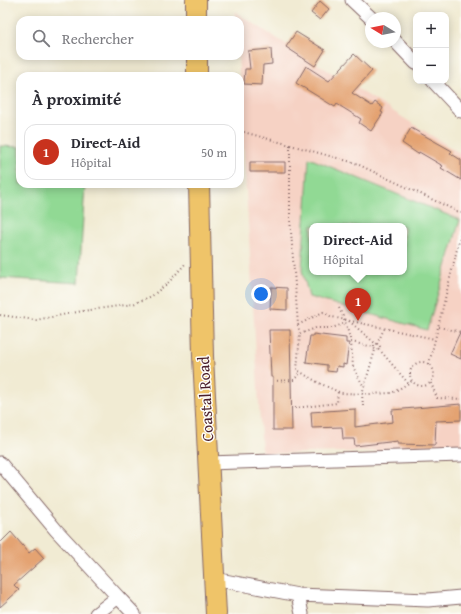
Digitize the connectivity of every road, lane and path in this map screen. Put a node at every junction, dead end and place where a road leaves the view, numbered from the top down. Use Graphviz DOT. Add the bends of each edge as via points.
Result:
graph roads {
  1 [pos="196,0"];
  2 [pos="352,0"];
  3 [pos="365,12"];
  4 [pos="196,16"];
  5 [pos="401,47"];
  6 [pos="197,60"];
  7 [pos="413,60"];
  8 [pos="197,72"];
  9 [pos="436,84"];
  10 [pos="461,111"];
  11 [pos="244,132"];
  12 [pos="290,145"];
  13 [pos="198,188"];
  14 [pos="461,213"];
  15 [pos="461,233"];
  16 [pos="199,248"];
  17 [pos="339,308"];
  18 [pos="0,315"];
  19 [pos="344,319"];
  20 [pos="348,320"];
  21 [pos="346,323"];
  22 [pos="298,325"];
  23 [pos="438,327"];
  24 [pos="332,328"];
  25 [pos="384,328"];
  26 [pos="461,332"];
  27 [pos="331,333"];
  28 [pos="300,334"];
  29 [pos="435,338"];
  30 [pos="351,342"];
  31 [pos="375,346"];
  32 [pos="379,349"];
  33 [pos="429,364"];
  34 [pos="301,372"];
  35 [pos="273,381"];
  36 [pos="412,381"];
  37 [pos="431,382"];
  38 [pos="408,383"];
  39 [pos="364,386"];
  40 [pos="338,391"];
  41 [pos="362,394"];
  42 [pos="461,399"];
  43 [pos="363,406"];
  44 [pos="295,408"];
  45 [pos="461,455"];
  46 [pos="0,463"];
  47 [pos="208,463"];
  48 [pos="214,579"];
  49 [pos="298,595"];
  50 [pos="118,597"];
  51 [pos="461,597"];
  52 [pos="96,614"];
  53 [pos="134,614"];
  54 [pos="216,614"];
  55 [pos="302,614"];
  1 -- 4 [label="main road"];
  2 -- 3 [label="street"];
  5 -- 7 [label="street"];
  6 -- 8 [label="main road"];
  9 -- 10 [label="street"];
  11 -- 12 [label="path"];
  12 -- 14 [label="path" via="355,163"];
  12 -- 22 [label="path" via="290,218"];
  13 -- 16 [label="main road, Coastal Road"];
  15 -- 23 [label="path"];
  16 -- 18 [label="path" via="169,282 152,296 133,304 36,320"];
  16 -- 47 [label="main road, Coastal Road"];
  17 -- 19 [label="path"];
  19 -- 20 [label="path"];
  19 -- 21 [label="path"];
  19 -- 22 [label="path" via="323,312"];
  20 -- 25 [label="path"];
  20 -- 31 [label="path"];
  21 -- 24 [label="path"];
  21 -- 30 [label="path"];
  22 -- 28 [label="path"];
  23 -- 26 [label="path"];
  23 -- 29 [label="path"];
  24 -- 27 [label="path"];
  24 -- 28 [label="path" via="316,328"];
  25 -- 29 [label="path"];
  25 -- 31 [label="path"];
  28 -- 34 [label="path" via="297,370"];
  29 -- 33 [label="path"];
  30 -- 31 [label="path"];
  30 -- 39 [label="path" via="353,367"];
  31 -- 32 [label="path"];
  31 -- 32 [label="path" via="380,346"];
  31 -- 39 [label="path"];
  32 -- 38 [label="path"];
  33 -- 36 [label="path" via="418,362 414,365 410,376"];
  33 -- 37 [label="path" via="433,367 434,373"];
  34 -- 35 [label="path" via="294,380"];
  34 -- 40 [label="path"];
  36 -- 37 [label="path" via="421,386"];
  36 -- 38 [label="path"];
  37 -- 42 [label="path" via="437,398"];
  38 -- 41 [label="path" via="392,393"];
  39 -- 41 [label="path"];
  40 -- 41 [label="path"];
  40 -- 44 [label="path" via="337,403"];
  41 -- 43 [label="path"];
  45 -- 47 [label="street"];
  46 -- 50 [label="street" via="56,530"];
  47 -- 48 [label="main road, Coastal Road"];
  48 -- 49 [label="street"];
  48 -- 54 [label="main road, Coastal Road"];
  49 -- 51 [label="street" via="428,600"];
  49 -- 55 [label="street"];
  50 -- 52 [label="street"];
  50 -- 53 [label="street"];
}
